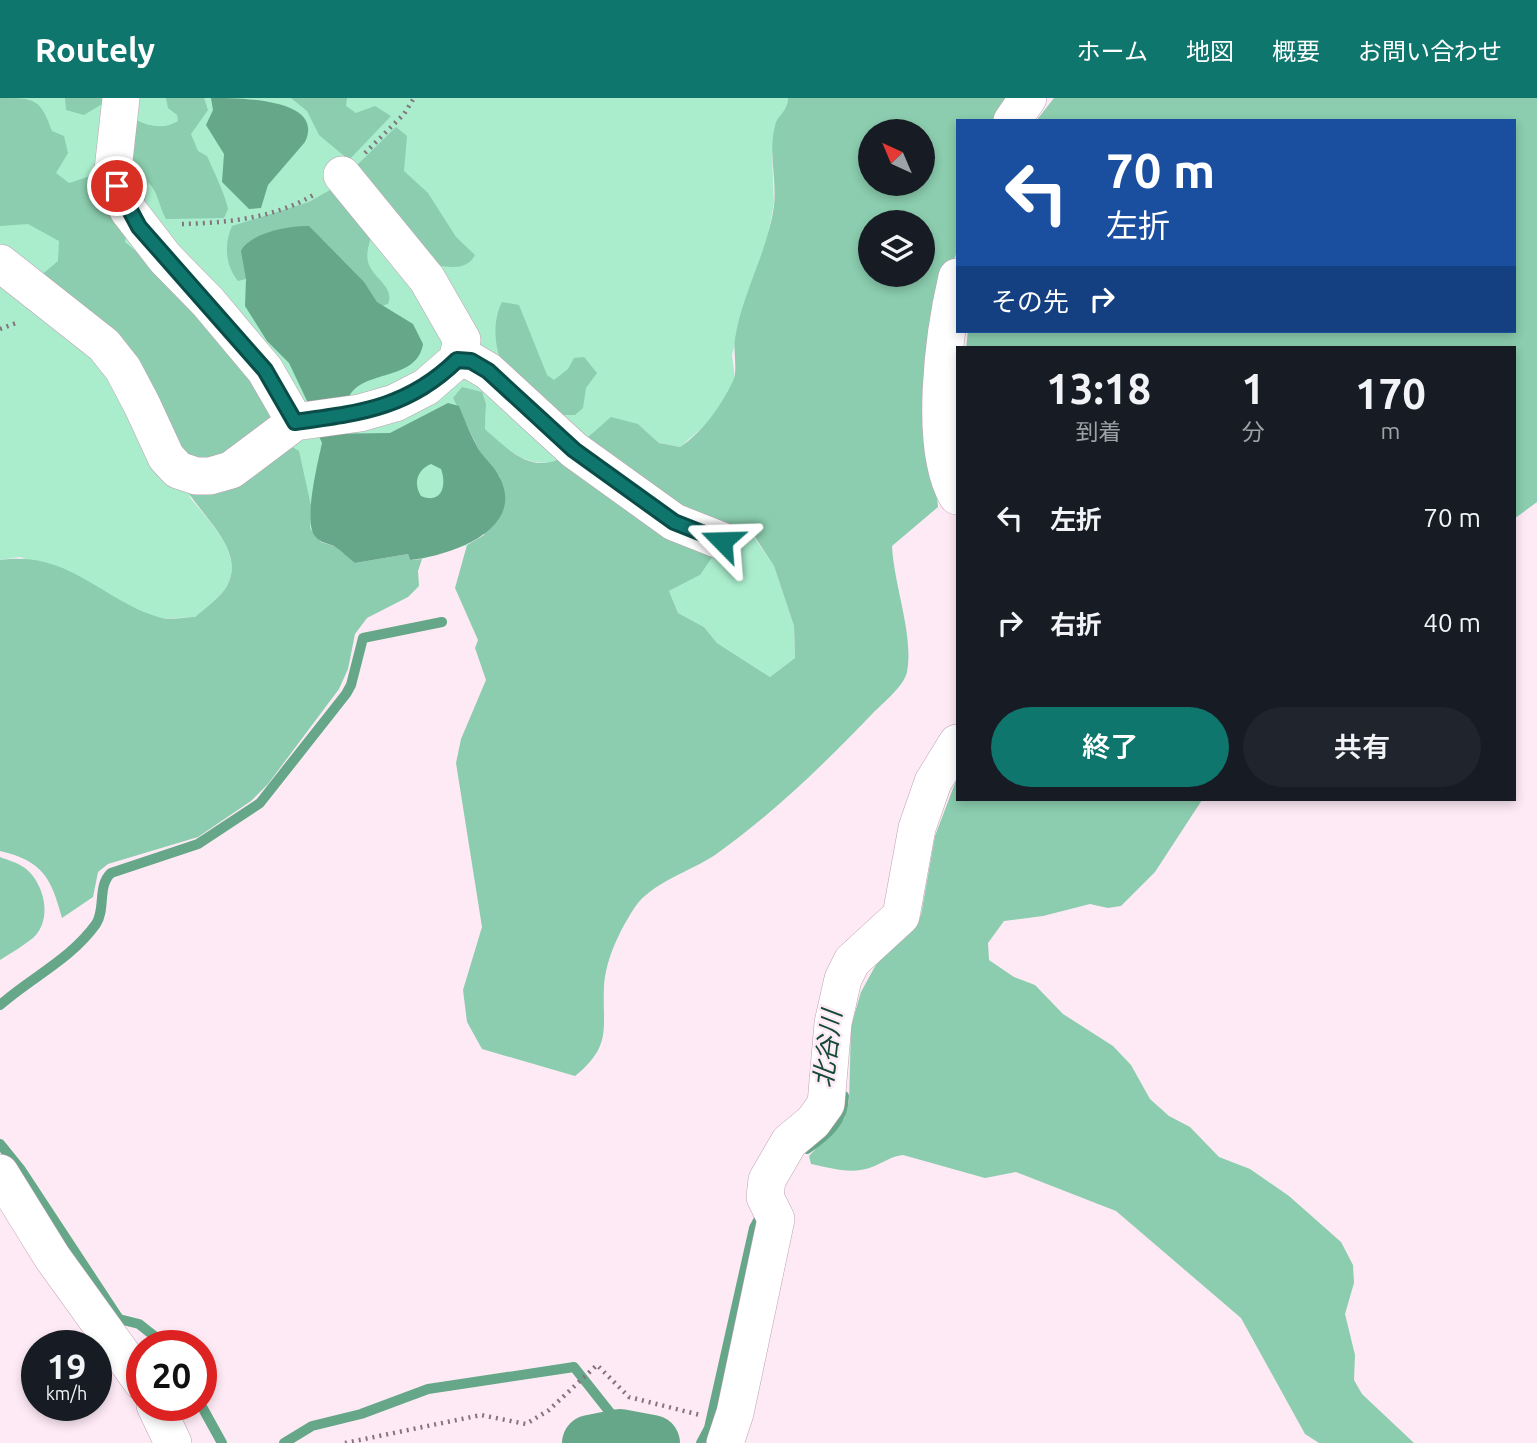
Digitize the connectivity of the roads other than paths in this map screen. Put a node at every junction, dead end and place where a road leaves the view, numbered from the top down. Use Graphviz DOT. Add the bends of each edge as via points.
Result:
graph roads {
  1 [pos="121,98"];
  2 [pos="1028,98"];
  3 [pos="1014,119"];
  4 [pos="342,176"];
  5 [pos="0,263"];
  6 [pos="956,281"];
  7 [pos="457,360"];
  8 [pos="295,422"];
  9 [pos="956,494"];
  10 [pos="722,541"];
  11 [pos="956,745"];
  12 [pos="0,1172"];
  13 [pos="126,1360"];
  14 [pos="163,1421"];
  15 [pos="726,1439"];
  16 [pos="173,1443"];
  1 -- 8 [label="street" via="113,170 139,227 265,370"];
  2 -- 3 [label="street"];
  4 -- 7 [label="street" via="427,279 462,340"];
  5 -- 8 [label="street" via="104,345 123,369 166,457 178,470 210,476 231,470"];
  6 -- 9 [label="street" via="942,395 948,481"];
  7 -- 8 [label="street" via="426,387 395,403"];
  7 -- 10 [label="street" via="471,361 488,371 574,450 674,522"];
  11 -- 15 [label="street" via="933,782 917,828 901,916 852,961 843,979 833,1023 826,1104 789,1142 767,1180 765,1197 776,1219"];
  12 -- 13 [label="street" via="52,1256"];
  14 -- 16 [label="street"];
}
